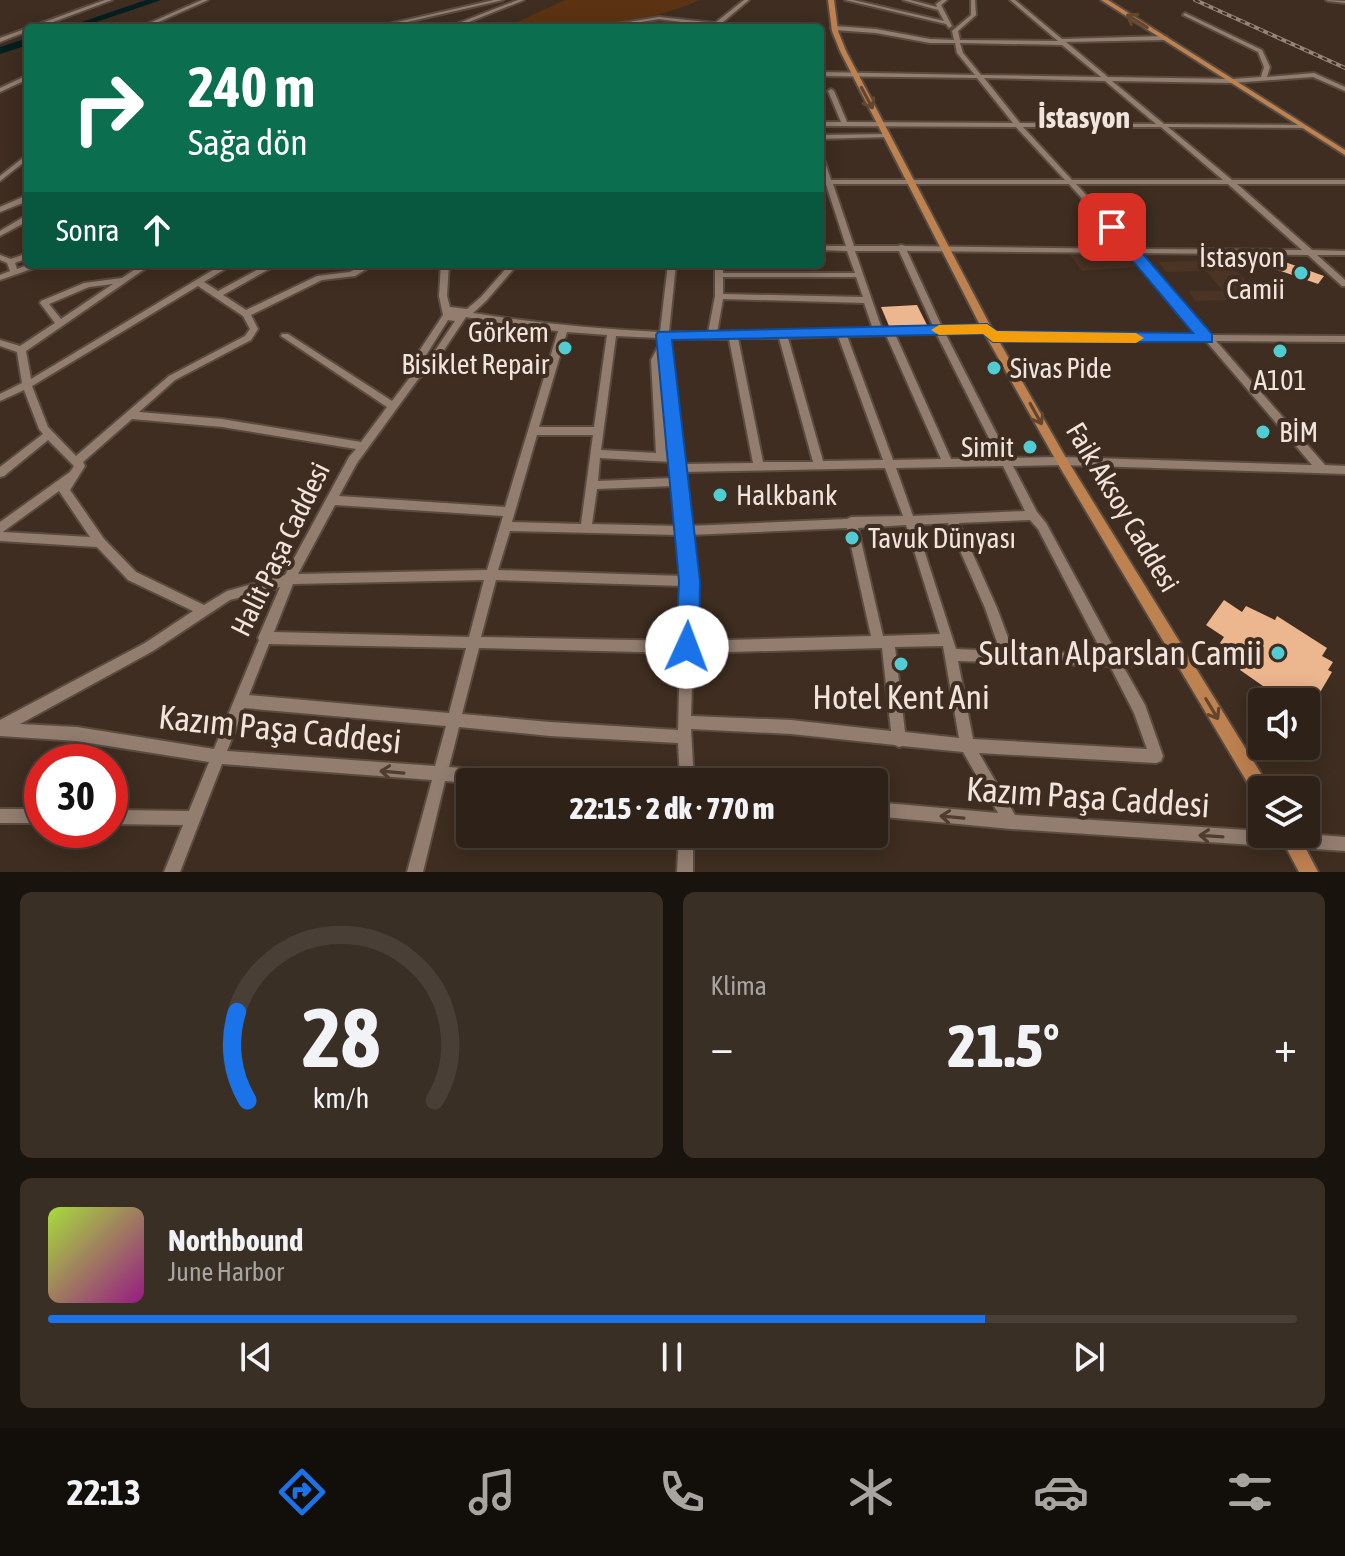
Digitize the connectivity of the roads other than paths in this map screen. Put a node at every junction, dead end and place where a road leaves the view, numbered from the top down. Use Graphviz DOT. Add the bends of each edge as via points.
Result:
graph roads {
  1 [pos="110,0"];
  2 [pos="206,0"];
  3 [pos="441,0"];
  4 [pos="501,0"];
  5 [pos="522,0"];
  6 [pos="747,0"];
  7 [pos="847,0"];
  8 [pos="905,0"];
  9 [pos="945,0"];
  10 [pos="973,0"];
  11 [pos="1012,0"];
  12 [pos="1104,0"];
  13 [pos="1328,0"];
  14 [pos="833,1"];
  15 [pos="1345,2"];
  16 [pos="938,9"];
  17 [pos="444,13"];
  18 [pos="1185,14"];
  19 [pos="678,21"];
  20 [pos="946,23"];
  21 [pos="44,24"];
  22 [pos="150,24"];
  23 [pos="393,24"];
  24 [pos="412,24"];
  25 [pos="459,24"];
  26 [pos="624,24"];
  27 [pos="671,24"];
  28 [pos="700,24"];
  29 [pos="717,24"];
  30 [pos="834,28"];
  31 [pos="24,31"];
  32 [pos="955,31"];
  33 [pos="1165,38"];
  34 [pos="0,40"];
  35 [pos="958,41"];
  36 [pos="1062,42"];
  37 [pos="824,74"];
  38 [pos="855,75"];
  39 [pos="981,77"];
  40 [pos="1264,77"];
  41 [pos="24,79"];
  42 [pos="1107,81"];
  43 [pos="1232,81"];
  44 [pos="1345,89"];
  45 [pos="0,90"];
  46 [pos="831,91"];
  47 [pos="824,124"];
  48 [pos="845,124"];
  49 [pos="881,124"];
  50 [pos="1018,125"];
  51 [pos="1303,126"];
  52 [pos="1161,127"];
  53 [pos="887,136"];
  54 [pos="824,137"];
  55 [pos="1345,153"];
  56 [pos="24,159"];
  57 [pos="824,173"];
  58 [pos="0,179"];
  59 [pos="910,180"];
  60 [pos="1071,181"];
  61 [pos="829,182"];
  62 [pos="1230,182"];
  63 [pos="1345,182"];
  64 [pos="824,196"];
  65 [pos="833,196"];
  66 [pos="24,200"];
  67 [pos="0,210"];
  68 [pos="24,220"];
  69 [pos="0,234"];
  70 [pos="901,247"];
  71 [pos="945,247"];
  72 [pos="824,248"];
  73 [pos="849,248"];
  74 [pos="1133,250"];
  75 [pos="1313,253"];
  76 [pos="1345,253"];
  77 [pos="0,257"];
  78 [pos="24,257"];
  79 [pos="11,262"];
  80 [pos="26,268"];
  81 [pos="142,268"];
  82 [pos="222,268"];
  83 [pos="267,268"];
  84 [pos="363,268"];
  85 [pos="445,268"];
  86 [pos="510,268"];
  87 [pos="672,268"];
  88 [pos="719,268"];
  89 [pos="14,272"];
  90 [pos="719,275"];
  91 [pos="859,275"];
  92 [pos="0,278"];
  93 [pos="124,280"];
  94 [pos="198,282"];
  95 [pos="1345,284"];
  96 [pos="219,294"];
  97 [pos="719,296"];
  98 [pos="868,300"];
  99 [pos="246,314"];
  100 [pos="447,315"];
  101 [pos="464,316"];
  102 [pos="60,323"];
  103 [pos="563,330"];
  104 [pos="939,330"];
  105 [pos="884,331"];
  106 [pos="841,332"];
  107 [pos="612,333"];
  108 [pos="782,333"];
  109 [pos="990,333"];
  110 [pos="712,334"];
  111 [pos="733,334"];
  112 [pos="285,336"];
  113 [pos="1207,338"];
  114 [pos="664,339"];
  115 [pos="1345,339"];
  116 [pos="1,344"];
  117 [pos="21,350"];
  118 [pos="416,376"];
  119 [pos="27,385"];
  120 [pos="0,398"];
  121 [pos="392,406"];
  122 [pos="129,415"];
  123 [pos="533,431"];
  124 [pos="600,431"];
  125 [pos="49,434"];
  126 [pos="363,446"];
  127 [pos="597,454"];
  128 [pos="661,457"];
  129 [pos="1062,461"];
  130 [pos="1006,462"];
  131 [pos="677,463"];
  132 [pos="948,464"];
  133 [pos="819,466"];
  134 [pos="889,466"];
  135 [pos="76,467"];
  136 [pos="759,467"];
  137 [pos="1322,469"];
  138 [pos="1345,470"];
  139 [pos="0,473"];
  140 [pos="679,482"];
  141 [pos="593,485"];
  142 [pos="331,500"];
  143 [pos="510,512"];
  144 [pos="1033,515"];
  145 [pos="951,518"];
  146 [pos="909,519"];
  147 [pos="851,522"];
  148 [pos="506,526"];
  149 [pos="0,528"];
  150 [pos="586,528"];
  151 [pos="684,531"];
  152 [pos="0,536"];
  153 [pos="100,542"];
  154 [pos="491,575"];
  155 [pos="289,579"];
  156 [pos="689,581"];
  157 [pos="205,611"];
  158 [pos="264,638"];
  159 [pos="948,640"];
  160 [pos="883,641"];
  161 [pos="475,642"];
  162 [pos="687,647"];
  163 [pos="951,655"];
  164 [pos="1008,656"];
  165 [pos="1181,657"];
  166 [pos="1113,660"];
  167 [pos="241,701"];
  168 [pos="456,718"];
  169 [pos="0,728"];
  170 [pos="684,730"];
  171 [pos="899,740"];
  172 [pos="967,746"];
  173 [pos="219,757"];
  174 [pos="686,768"];
  175 [pos="441,776"];
  176 [pos="1253,776"];
  177 [pos="456,777"];
  178 [pos="888,810"];
  179 [pos="0,816"];
  180 [pos="24,816"];
  181 [pos="128,817"];
  182 [pos="194,818"];
  183 [pos="1011,822"];
  184 [pos="1248,836"];
  185 [pos="1320,841"];
  186 [pos="1345,844"];
  187 [pos="686,848"];
  188 [pos="1296,848"];
  189 [pos="172,872"];
  190 [pos="415,872"];
  191 [pos="685,872"];
  192 [pos="1309,872"];
  1 -- 21 [label="street"];
  2 -- 22 [label="street"];
  3 -- 17 [label="street"];
  4 -- 17 [label="street"];
  5 -- 25 [label="street"];
  6 -- 29 [label="street"];
  7 -- 20 [label="street"];
  8 -- 16 [label="street"];
  9 -- 16 [label="street"];
  10 -- 32 [label="street" via="974,15"];
  11 -- 36 [label="street"];
  33 -- 12 [label="main road, one-way"];
  13 -- 15 [label="street"];
  14 -- 30 [label="main road, Faik Aksoy Caddesi"];
  16 -- 20 [label="street"];
  17 -- 23 [label="street"];
  17 -- 24 [label="street"];
  18 -- 40 [label="street" via="1260,51 1267,67"];
  19 -- 26 [label="street" via="659,18"];
  19 -- 27 [label="street"];
  19 -- 28 [label="street"];
  20 -- 32 [label="street"];
  30 -- 35 [label="street"];
  30 -- 38 [label="main road, Faik Aksoy Caddesi"];
  31 -- 34 [label="street"];
  32 -- 35 [label="street"];
  33 -- 36 [label="street"];
  33 -- 43 [label="main road"];
  35 -- 36 [label="street"];
  35 -- 39 [label="street" via="960,53"];
  36 -- 42 [label="street"];
  37 -- 38 [label="street"];
  38 -- 39 [label="street"];
  38 -- 49 [label="main road, Faik Aksoy Caddesi, one-way"];
  39 -- 42 [label="street"];
  39 -- 50 [label="street"];
  40 -- 43 [label="street"];
  40 -- 44 [label="street" via="1314,75"];
  41 -- 45 [label="street"];
  42 -- 43 [label="street"];
  42 -- 52 [label="street"];
  43 -- 51 [label="main road"];
  46 -- 48 [label="street"];
  47 -- 48 [label="street"];
  48 -- 49 [label="street"];
  49 -- 50 [label="street"];
  49 -- 53 [label="main road, Faik Aksoy Caddesi"];
  50 -- 52 [label="street"];
  50 -- 60 [label="street"];
  51 -- 52 [label="street"];
  51 -- 55 [label="main road"];
  52 -- 62 [label="street"];
  53 -- 54 [label="street"];
  53 -- 59 [label="main road, Faik Aksoy Caddesi"];
  56 -- 58 [label="street"];
  57 -- 61 [label="street"];
  59 -- 60 [label="street"];
  59 -- 61 [label="street"];
  59 -- 71 [label="main road, Faik Aksoy Caddesi"];
  60 -- 62 [label="street"];
  60 -- 74 [label="street"];
  61 -- 65 [label="street"];
  62 -- 63 [label="street"];
  62 -- 75 [label="street"];
  64 -- 65 [label="street"];
  65 -- 73 [label="street"];
  66 -- 67 [label="street"];
  68 -- 69 [label="street"];
  70 -- 71 [label="street"];
  70 -- 73 [label="street"];
  70 -- 104 [label="street"];
  71 -- 74 [label="street"];
  71 -- 109 [label="main road, Faik Aksoy Caddesi"];
  72 -- 73 [label="street"];
  73 -- 91 [label="street"];
  74 -- 75 [label="street"];
  74 -- 113 [label="street"];
  75 -- 76 [label="street"];
  75 -- 95 [label="street"];
  77 -- 79 [label="street"];
  78 -- 79 [label="street"];
  79 -- 89 [label="street"];
  80 -- 89 [label="street"];
  81 -- 93 [label="street"];
  82 -- 94 [label="street"];
  83 -- 96 [label="street"];
  84 -- 99 [label="street" via="320,278"];
  85 -- 100 [label="street"];
  86 -- 101 [label="street"];
  87 -- 114 [label="street"];
  88 -- 90 [label="street"];
  89 -- 92 [label="street"];
  90 -- 91 [label="street"];
  90 -- 97 [label="street"];
  91 -- 98 [label="street"];
  93 -- 102 [label="street"];
  93 -- 102 [label="street" via="87,285 44,303"];
  94 -- 96 [label="street"];
  94 -- 119 [label="street"];
  96 -- 99 [label="street"];
  97 -- 98 [label="street"];
  97 -- 110 [label="street"];
  98 -- 105 [label="street"];
  99 -- 122 [label="street" via="254,329 248,338 172,378"];
  100 -- 101 [label="street" via="453,320"];
  100 -- 118 [label="street, Halit Paşa Caddesi" via="415,365"];
  101 -- 103 [label="street"];
  101 -- 118 [label="street" via="427,369"];
  102 -- 117 [label="street"];
  103 -- 107 [label="street"];
  103 -- 123 [label="street"];
  104 -- 105 [label="street"];
  104 -- 109 [label="street"];
  104 -- 130 [label="street"];
  105 -- 106 [label="street"];
  105 -- 132 [label="street"];
  106 -- 108 [label="street"];
  106 -- 134 [label="street"];
  107 -- 114 [label="street"];
  107 -- 124 [label="street"];
  108 -- 111 [label="street"];
  108 -- 133 [label="street"];
  109 -- 113 [label="street"];
  109 -- 129 [label="main road, Faik Aksoy Caddesi, one-way"];
  110 -- 111 [label="street"];
  110 -- 114 [label="street"];
  111 -- 136 [label="street"];
  112 -- 121 [label="street"];
  113 -- 115 [label="street"];
  113 -- 137 [label="street"];
  114 -- 128 [label="street" via="656,360"];
  114 -- 131 [label="street"];
  116 -- 117 [label="street"];
  117 -- 119 [label="street"];
  118 -- 121 [label="street, Halit Paşa Caddesi"];
  119 -- 120 [label="street"];
  119 -- 125 [label="street"];
  121 -- 126 [label="street, Halit Paşa Caddesi"];
  122 -- 126 [label="street" via="222,423"];
  122 -- 135 [label="street"];
  123 -- 124 [label="street"];
  123 -- 143 [label="street"];
  124 -- 127 [label="street"];
  125 -- 135 [label="street"];
  125 -- 139 [label="street"];
  126 -- 142 [label="street, Halit Paşa Caddesi"];
  127 -- 128 [label="street"];
  127 -- 141 [label="street"];
  128 -- 131 [label="street"];
  129 -- 130 [label="street"];
  129 -- 137 [label="street"];
  129 -- 165 [label="main road, Faik Aksoy Caddesi"];
  130 -- 132 [label="street"];
  130 -- 144 [label="street"];
  131 -- 136 [label="street"];
  131 -- 140 [label="street"];
  132 -- 134 [label="street"];
  133 -- 134 [label="street"];
  133 -- 136 [label="street"];
  134 -- 146 [label="street"];
  135 -- 149 [label="street"];
  135 -- 153 [label="street" via="64,490"];
  137 -- 138 [label="street"];
  140 -- 141 [label="street"];
  140 -- 151 [label="street"];
  141 -- 150 [label="street"];
  142 -- 143 [label="street"];
  142 -- 155 [label="street, Halit Paşa Caddesi"];
  143 -- 148 [label="street"];
  144 -- 145 [label="street"];
  144 -- 166 [label="street"];
  145 -- 146 [label="street"];
  145 -- 164 [label="street"];
  146 -- 147 [label="street"];
  146 -- 159 [label="street"];
  147 -- 151 [label="street"];
  147 -- 160 [label="street"];
  148 -- 150 [label="street"];
  148 -- 154 [label="street"];
  150 -- 151 [label="street"];
  151 -- 156 [label="street"];
  152 -- 153 [label="street"];
  153 -- 157 [label="street" via="132,576"];
  154 -- 155 [label="street"];
  154 -- 156 [label="street"];
  154 -- 161 [label="street"];
  155 -- 157 [label="street" via="227,596"];
  155 -- 158 [label="street, Halit Paşa Caddesi"];
  156 -- 162 [label="street"];
  157 -- 169 [label="street"];
  158 -- 161 [label="street"];
  158 -- 167 [label="street, Halit Paşa Caddesi"];
  159 -- 160 [label="street"];
  159 -- 163 [label="street"];
  160 -- 162 [label="street"];
  160 -- 171 [label="street"];
  161 -- 162 [label="street"];
  161 -- 168 [label="street"];
  162 -- 170 [label="street"];
  163 -- 164 [label="street"];
  163 -- 172 [label="street"];
  164 -- 166 [label="street"];
  165 -- 166 [label="street"];
  165 -- 176 [label="main road, Faik Aksoy Caddesi, one-way"];
  166 -- 172 [label="street" via="1140,710 1156,756"];
  167 -- 168 [label="street"];
  167 -- 173 [label="street, Halit Paşa Caddesi"];
  168 -- 170 [label="street" via="550,729"];
  168 -- 175 [label="street"];
  169 -- 173 [label="street, Kazım Paşa Caddesi" via="77,734"];
  170 -- 171 [label="street" via="791,727"];
  170 -- 174 [label="street"];
  171 -- 172 [label="street"];
  172 -- 183 [label="street"];
  175 -- 173 [label="street, Kazım Paşa Caddesi, one-way"];
  173 -- 182 [label="street, Halit Paşa Caddesi"];
  175 -- 177 [label="street, Kazım Paşa Caddesi"];
  175 -- 190 [label="street"];
  183 -- 178 [label="street, Kazım Paşa Caddesi, one-way"];
  179 -- 180 [label="street"];
  181 -- 182 [label="street"];
  182 -- 189 [label="street, Halit Paşa Caddesi"];
  184 -- 183 [label="street, Kazım Paşa Caddesi, one-way"];
  185 -- 186 [label="street, Kazım Paşa Caddesi"];
  187 -- 191 [label="street"];
  188 -- 192 [label="main road"];
}
